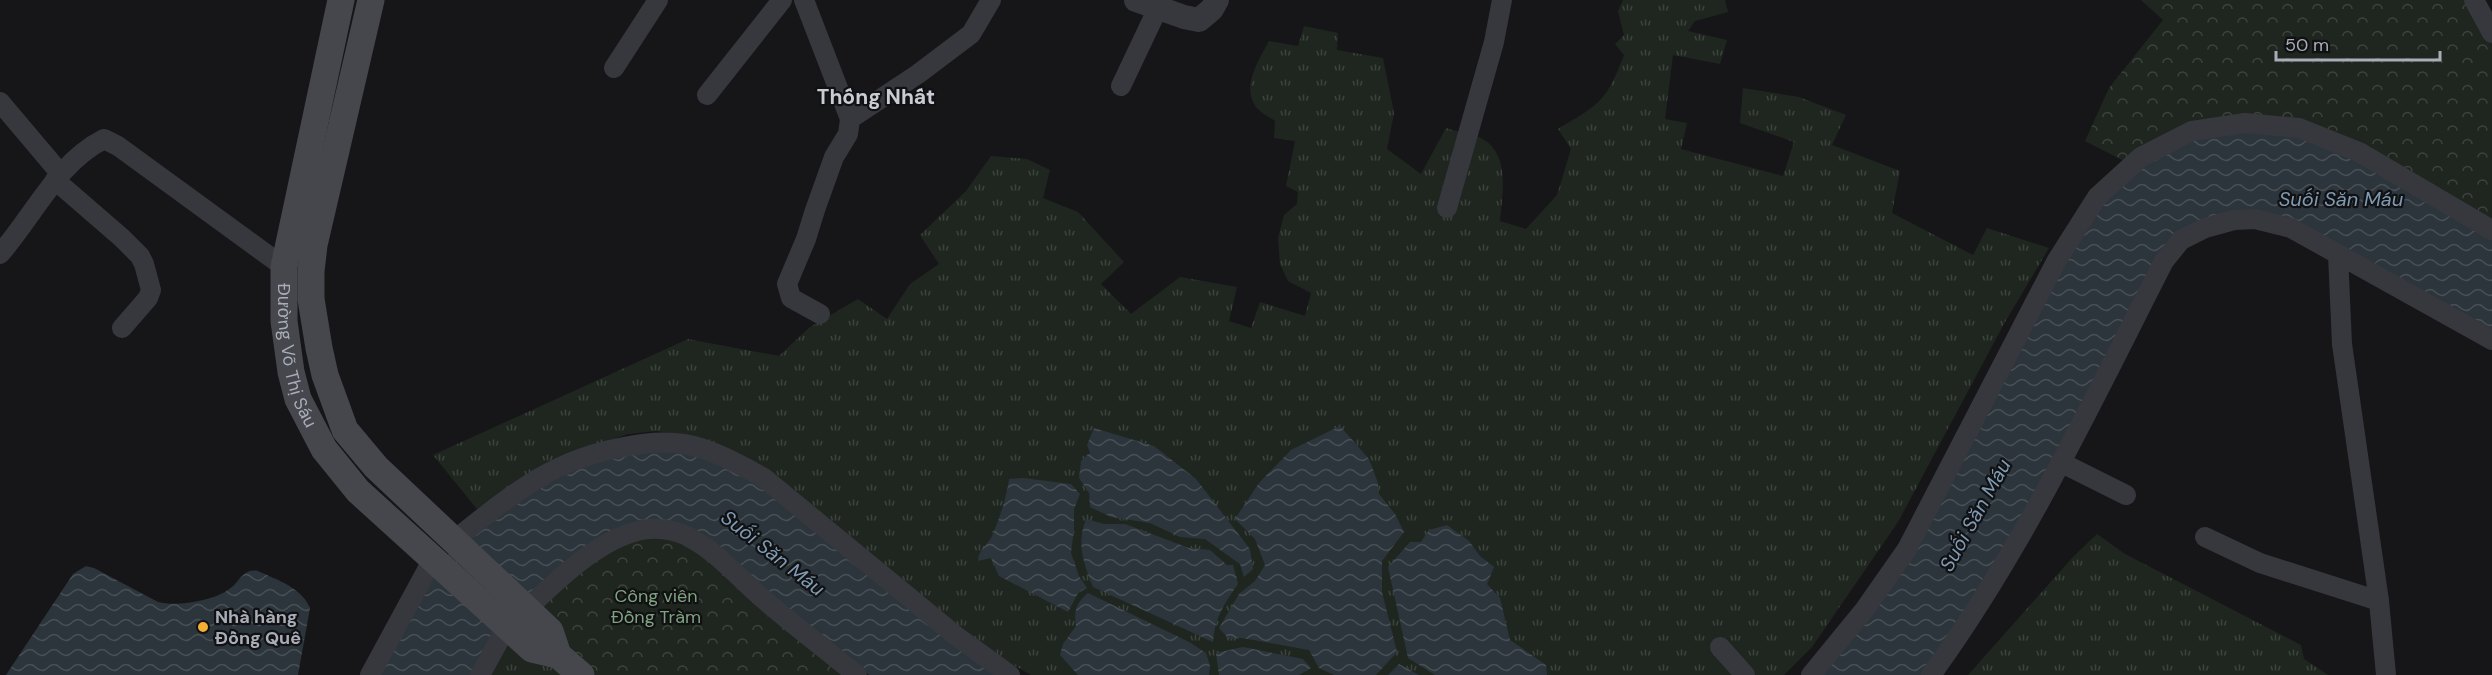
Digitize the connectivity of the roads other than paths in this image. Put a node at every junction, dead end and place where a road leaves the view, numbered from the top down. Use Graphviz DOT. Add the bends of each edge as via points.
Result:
graph roads {
  1 [pos="340,0"];
  2 [pos="371,0"];
  3 [pos="658,0"];
  4 [pos="782,0"];
  5 [pos="804,0"];
  6 [pos="991,0"];
  7 [pos="1217,0"];
  8 [pos="1502,0"];
  9 [pos="2474,0"];
  10 [pos="1147,4"];
  11 [pos="2492,33"];
  12 [pos="614,68"];
  13 [pos="1121,86"];
  14 [pos="707,95"];
  15 [pos="0,102"];
  16 [pos="850,118"];
  17 [pos="57,177"];
  18 [pos="1447,208"];
  19 [pos="2492,230"];
  20 [pos="0,254"];
  21 [pos="2338,254"];
  22 [pos="284,267"];
  23 [pos="820,314"];
  24 [pos="122,328"];
  25 [pos="2492,340"];
  26 [pos="2060,462"];
  27 [pos="2126,495"];
  28 [pos="2205,537"];
  29 [pos="453,541"];
  30 [pos="433,559"];
  31 [pos="2379,601"];
  32 [pos="527,609"];
  33 [pos="509,629"];
  34 [pos="1720,647"];
  35 [pos="558,655"];
  36 [pos="370,675"];
  37 [pos="480,675"];
  38 [pos="581,675"];
  39 [pos="857,675"];
  40 [pos="1010,675"];
  41 [pos="1745,675"];
  42 [pos="1811,675"];
  43 [pos="1931,675"];
  44 [pos="2386,675"];
  1 -- 22 [label="main road, Đường Võ Thị Sáu"];
  2 -- 29 [label="main road, Đường Võ Thị Sáu" via="314,245 311,299 325,375 345,430"];
  3 -- 12 [label="street"];
  4 -- 14 [label="street"];
  5 -- 16 [label="street"];
  6 -- 16 [label="street" via="971,34"];
  7 -- 10 [label="street" via="1199,20"];
  8 -- 18 [label="street" via="1494,42"];
  9 -- 11 [label="street"];
  10 -- 13 [label="street"];
  15 -- 17 [label="street"];
  16 -- 23 [label="street" via="848,134 834,157 787,284 791,298"];
  17 -- 20 [label="street"];
  17 -- 22 [label="street" via="89,147 104,139"];
  17 -- 24 [label="street" via="144,264 151,290"];
  19 -- 42 [label="street" via="2359,152 2299,128 2245,123 2192,131 2141,157 2097,197 2057,260 1907,549"];
  21 -- 25 [label="street"];
  21 -- 26 [label="street" via="2291,228 2254,219 2205,228 2181,240 2164,261"];
  21 -- 31 [label="street" via="2342,344"];
  22 -- 30 [label="main road, Đường Võ Thị Sáu" via="284,321 291,372 308,419 324,449 358,491"];
  26 -- 27 [label="street"];
  26 -- 43 [label="street" via="2017,543 1960,636"];
  28 -- 31 [label="street" via="2260,563"];
  29 -- 32 [label="main road, Đường Võ Thị Sáu"];
  29 -- 40 [label="street" via="521,488 556,467 630,445 685,444 736,462 764,478 955,635"];
  30 -- 33 [label="main road, Đường Võ Thị Sáu"];
  30 -- 36 [label="street"];
  31 -- 44 [label="street"];
  32 -- 35 [label="main road" via="550,631"];
  32 -- 39 [label="street" via="572,568 608,545 656,528 685,535 700,544"];
  33 -- 35 [label="main road" via="532,649"];
  33 -- 37 [label="street"];
  34 -- 41 [label="street"];
  35 -- 38 [label="main road"];
}
